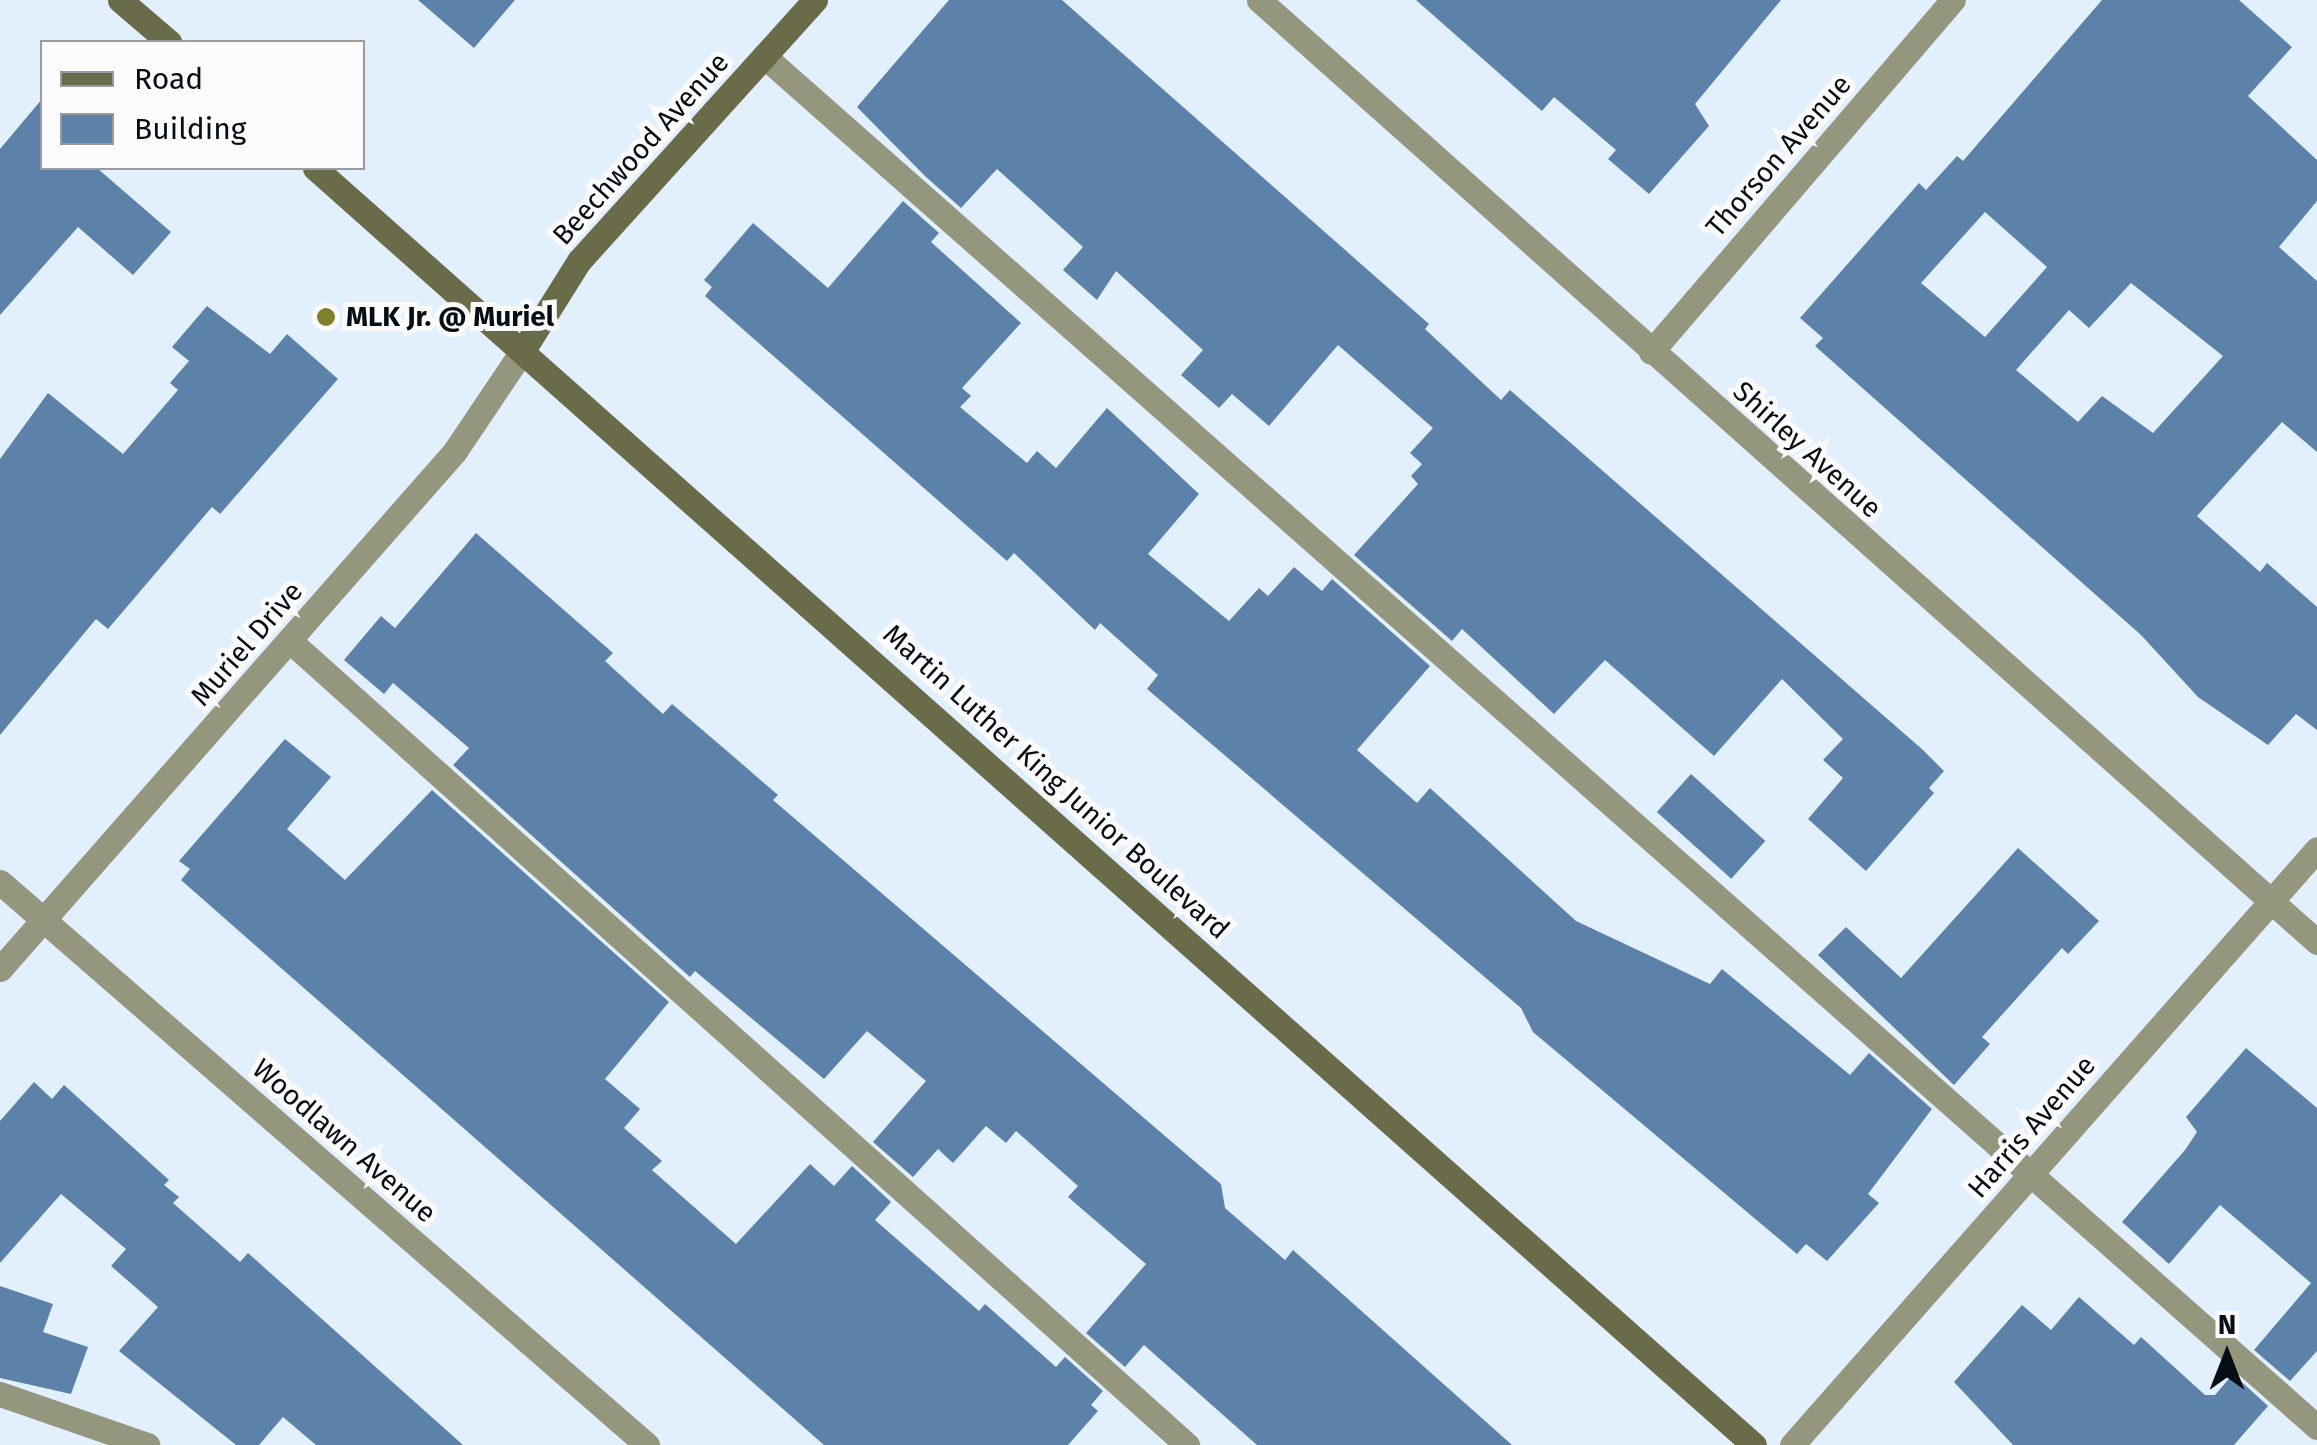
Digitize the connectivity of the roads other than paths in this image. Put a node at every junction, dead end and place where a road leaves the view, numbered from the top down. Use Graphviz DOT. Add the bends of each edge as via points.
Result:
graph roads {
  1 [pos="120,0"];
  2 [pos="815,0"];
  3 [pos="1259,0"];
  4 [pos="1953,0"];
  5 [pos="167,40"];
  6 [pos="764,56"];
  7 [pos="317,170"];
  8 [pos="525,348"];
  9 [pos="1652,352"];
  10 [pos="290,640"];
  11 [pos="2317,848"];
  12 [pos="0,882"];
  13 [pos="2270,901"];
  14 [pos="44,920"];
  15 [pos="2317,942"];
  16 [pos="0,969"];
  17 [pos="2030,1174"];
  18 [pos="0,1394"];
  19 [pos="2317,1428"];
  20 [pos="147,1445"];
  21 [pos="648,1445"];
  22 [pos="1187,1445"];
  23 [pos="1754,1445"];
  24 [pos="1792,1445"];
  1 -- 5 [label="main road"];
  2 -- 6 [label="main road, Beechwood Avenue"];
  3 -- 9 [label="street, Shirley Avenue"];
  4 -- 9 [label="street, Thorson Avenue"];
  6 -- 8 [label="main road, Beechwood Avenue" via="578,262"];
  6 -- 17 [label="street"];
  7 -- 8 [label="main road, Martin Luther King Junior Boulevard"];
  8 -- 10 [label="street, Muriel Drive" via="455,450"];
  8 -- 23 [label="main road, Martin Luther King Junior Boulevard"];
  9 -- 13 [label="street, Shirley Avenue"];
  10 -- 14 [label="street, Muriel Drive"];
  10 -- 22 [label="street"];
  11 -- 13 [label="street, Harris Avenue"];
  12 -- 14 [label="street, Woodlawn Avenue"];
  13 -- 15 [label="street, Shirley Avenue"];
  13 -- 17 [label="street, Harris Avenue"];
  14 -- 16 [label="street, Muriel Drive"];
  14 -- 21 [label="street, Woodlawn Avenue"];
  17 -- 19 [label="street"];
  17 -- 24 [label="street, Harris Avenue"];
  18 -- 20 [label="street"];
}
